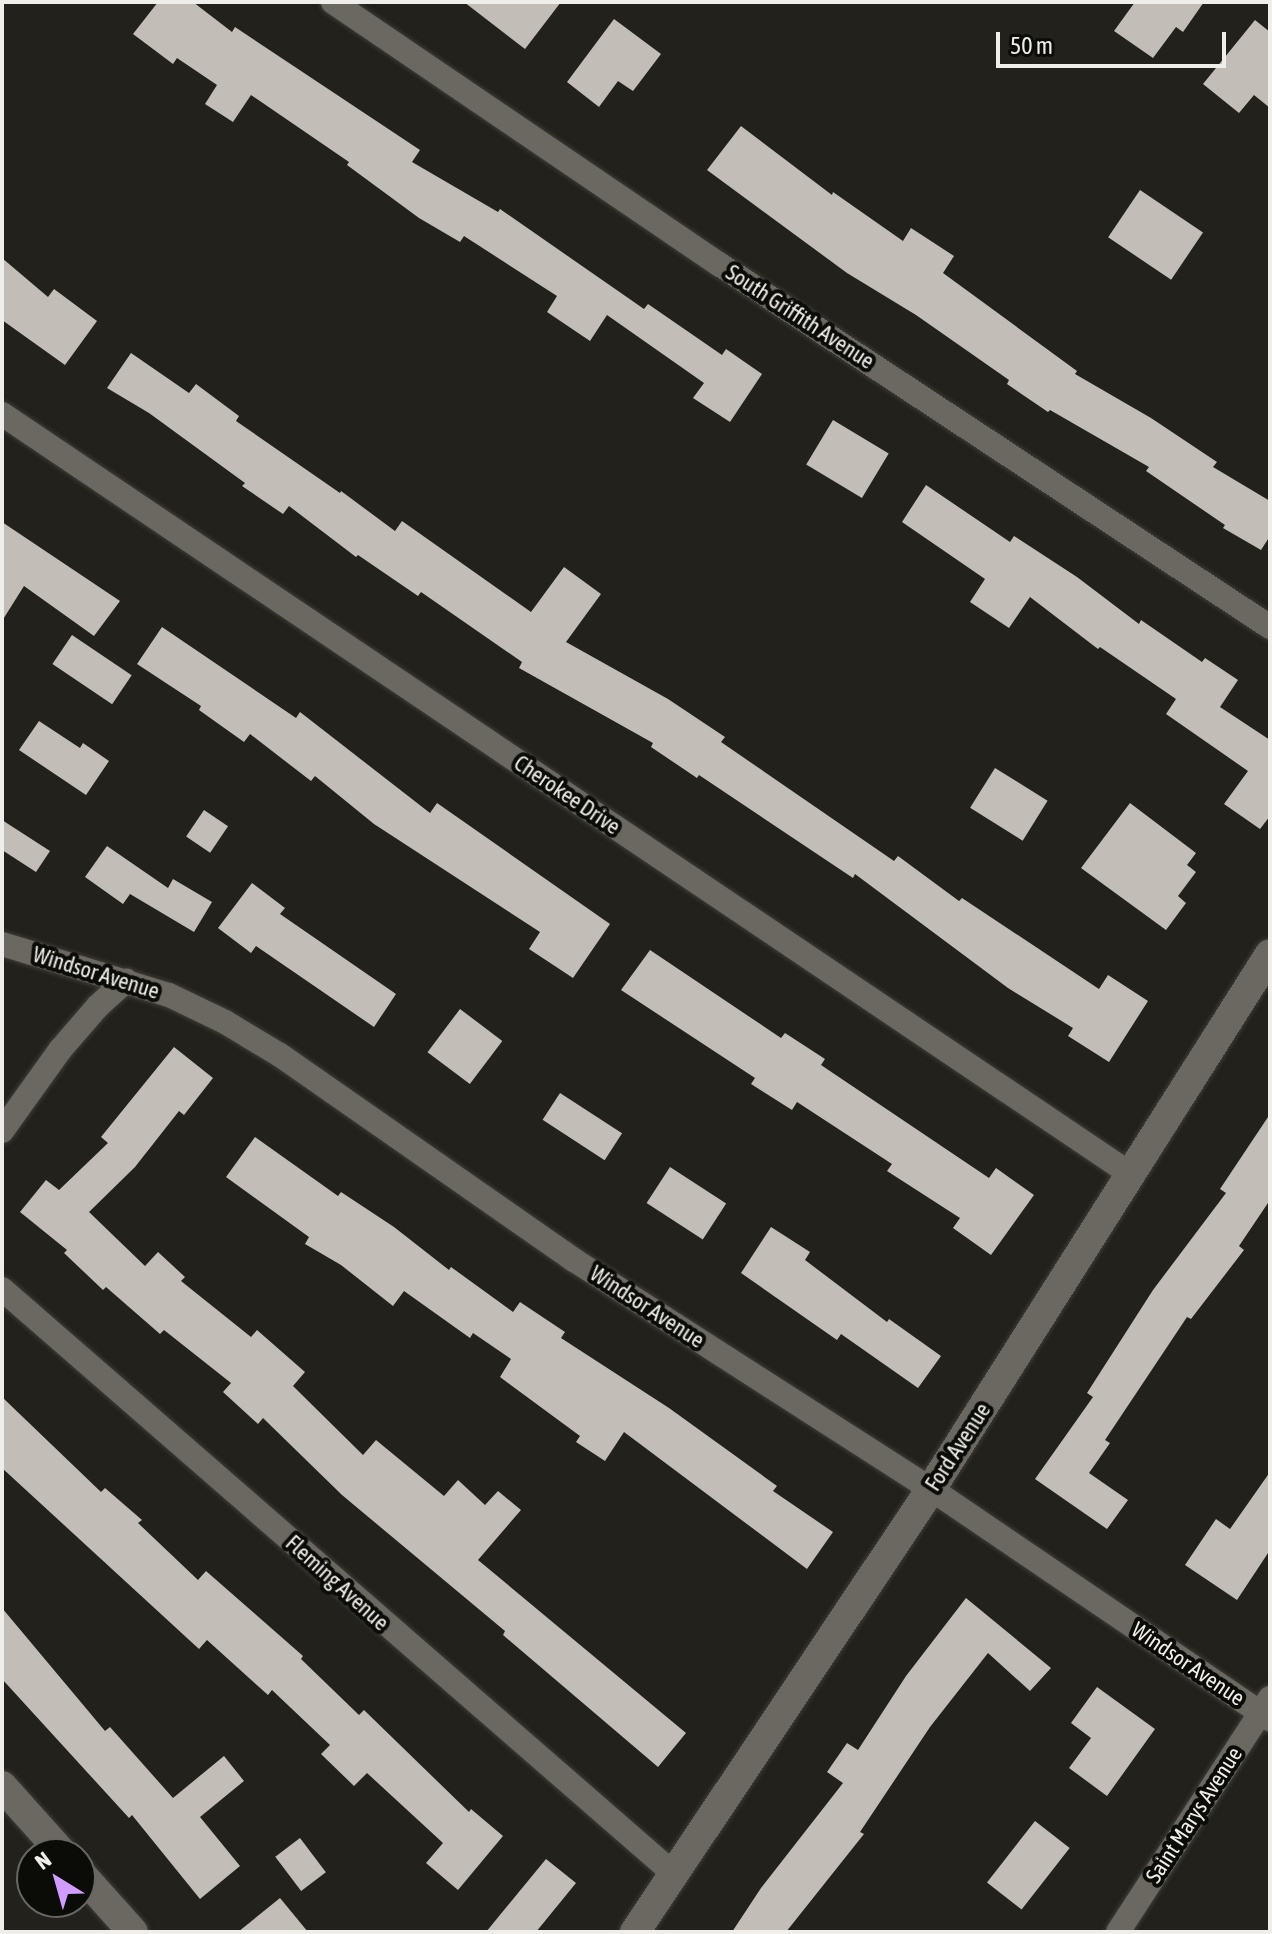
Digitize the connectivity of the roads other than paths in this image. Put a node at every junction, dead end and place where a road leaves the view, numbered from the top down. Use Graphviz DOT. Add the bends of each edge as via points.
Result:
graph roads {
  1 [pos="333,2"];
  2 [pos="2,414"];
  3 [pos="1270,627"];
  4 [pos="2,944"];
  5 [pos="1270,954"];
  6 [pos="126,981"];
  7 [pos="2,1131"];
  8 [pos="1132,1175"];
  9 [pos="2,1289"];
  10 [pos="931,1489"];
  11 [pos="1267,1710"];
  12 [pos="2,1786"];
  13 [pos="49,1838"];
  14 [pos="674,1874"];
  15 [pos="96,1891"];
  16 [pos="133,1932"];
  17 [pos="635,1932"];
  18 [pos="1118,1932"];
  1 -- 3 [label="street, South Griffith Avenue"];
  2 -- 8 [label="street, Cherokee Drive"];
  4 -- 6 [label="street, Windsor Avenue"];
  5 -- 8 [label="street, Ford Avenue"];
  6 -- 7 [label="street" via="60,1050"];
  6 -- 10 [label="street, Windsor Avenue" via="169,995 280,1055 574,1260"];
  8 -- 10 [label="street, Ford Avenue"];
  9 -- 14 [label="street, Fleming Avenue"];
  10 -- 11 [label="street, Windsor Avenue"];
  10 -- 14 [label="street, Ford Avenue"];
  11 -- 18 [label="street, Saint Marys Avenue"];
  12 -- 13 [label="street"];
  14 -- 17 [label="street, Ford Avenue"];
  15 -- 16 [label="street"];
}
